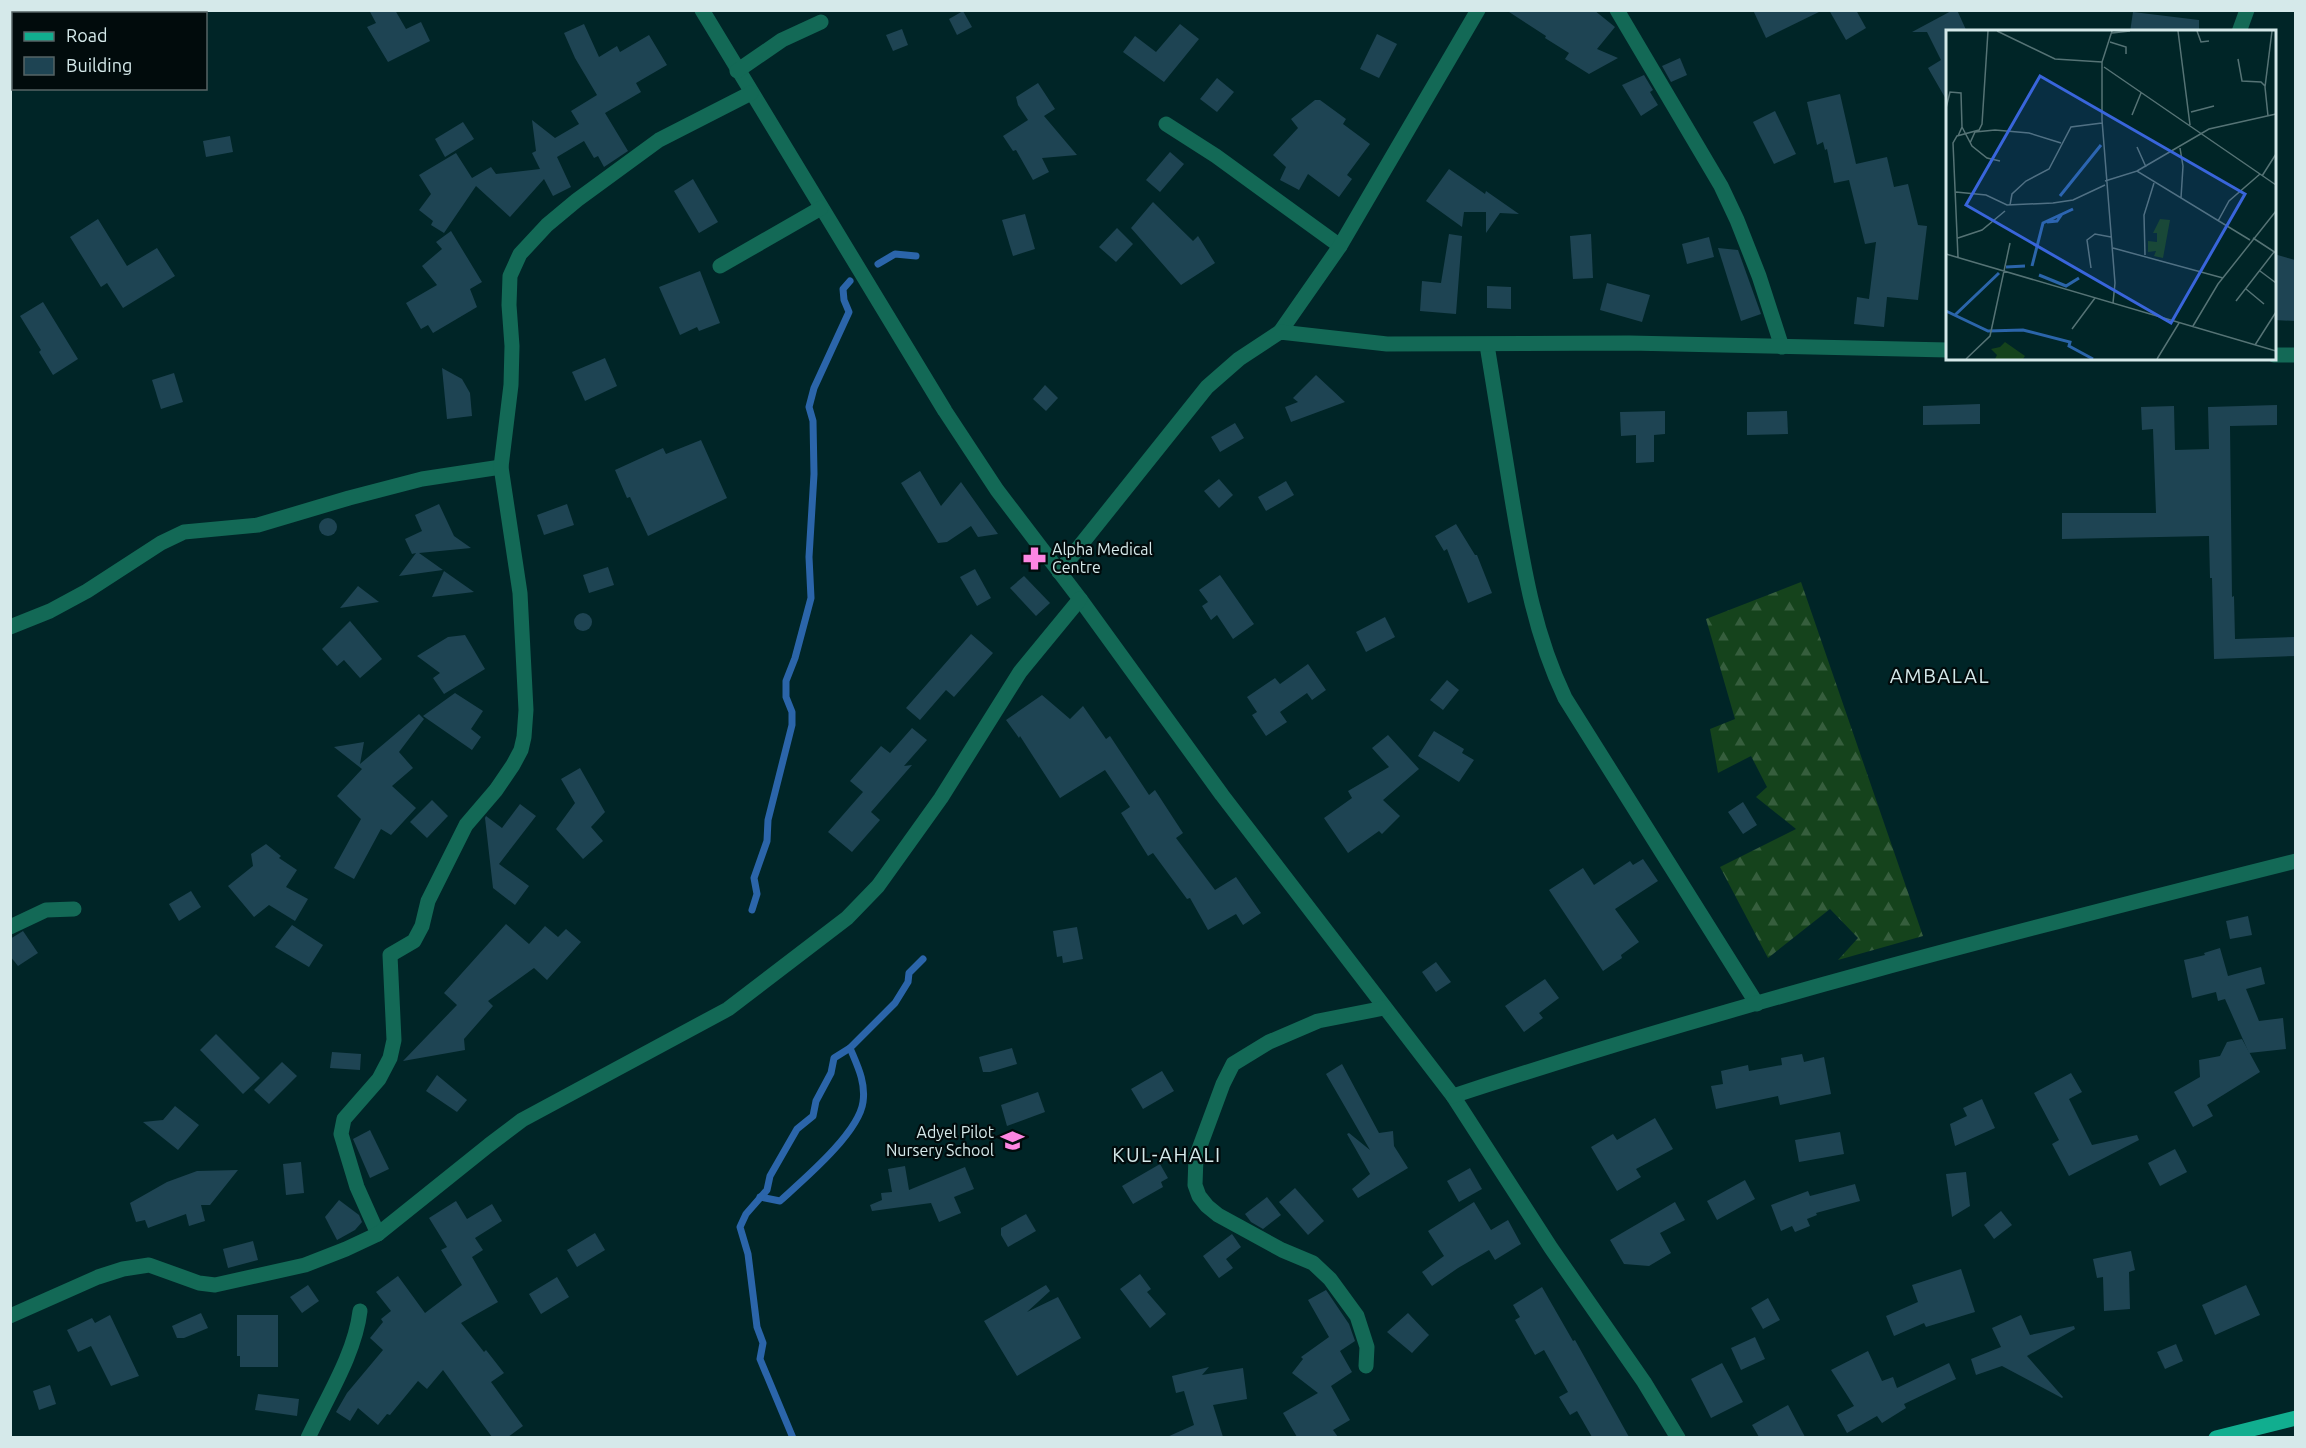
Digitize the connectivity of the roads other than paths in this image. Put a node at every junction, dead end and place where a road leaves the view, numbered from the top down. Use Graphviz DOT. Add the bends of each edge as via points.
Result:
graph roads {
  1 [pos="702,10"];
  2 [pos="1478,10"];
  3 [pos="1617,10"];
  4 [pos="2247,10"];
  5 [pos="821,22"];
  6 [pos="2240,30"];
  7 [pos="737,71"];
  8 [pos="751,93"];
  9 [pos="1166,124"];
  10 [pos="821,208"];
  11 [pos="1340,246"];
  12 [pos="720,266"];
  13 [pos="1280,332"];
  14 [pos="1487,345"];
  15 [pos="1782,347"];
  16 [pos="1946,350"];
  17 [pos="2276,355"];
  18 [pos="2295,355"];
  19 [pos="501,467"];
  20 [pos="1059,572"];
  21 [pos="1080,598"];
  22 [pos="10,627"];
  23 [pos="2295,861"];
  24 [pos="74,909"];
  25 [pos="10,927"];
  26 [pos="1757,1004"];
  27 [pos="1384,1008"];
  28 [pos="1452,1096"];
  29 [pos="378,1234"];
  30 [pos="360,1311"];
  31 [pos="10,1316"];
  32 [pos="1366,1366"];
  33 [pos="2295,1418"];
  34 [pos="308,1437"];
  35 [pos="1678,1437"];
  36 [pos="2216,1437"];
  1 -- 7 [label="street"];
  2 -- 11 [label="street"];
  3 -- 15 [label="street" via="1721,186 1760,276"];
  4 -- 6 [label="street"];
  5 -- 7 [label="street" via="783,40"];
  7 -- 8 [label="street"];
  8 -- 10 [label="street"];
  8 -- 19 [label="street" via="659,140 577,200 520,254 510,276 511,385"];
  9 -- 11 [label="street"];
  10 -- 12 [label="street"];
  10 -- 20 [label="street" via="945,411 997,490"];
  11 -- 13 [label="street"];
  13 -- 14 [label="street" via="1387,344"];
  13 -- 20 [label="street" via="1239,359 1207,387"];
  14 -- 15 [label="street"];
  14 -- 26 [label="street" via="1526,586 1552,670 1565,698"];
  15 -- 16 [label="street"];
  17 -- 18 [label="street"];
  19 -- 22 [label="street" via="422,479 258,525 184,532 87,591"];
  19 -- 29 [label="street" via="520,593 526,700 524,737 513,765 466,825 428,901 414,941 390,955 394,1040 390,1058 379,1079 344,1119 341,1134 357,1186"];
  20 -- 21 [label="street"];
  21 -- 27 [label="street" via="1222,795"];
  21 -- 29 [label="street" via="1020,672 941,798 878,886 847,918 728,1009 522,1120"];
  23 -- 26 [label="street"];
  24 -- 25 [label="street" via="46,910"];
  26 -- 28 [label="street"];
  27 -- 28 [label="street"];
  27 -- 32 [label="street" via="1318,1021 1269,1042 1233,1064 1196,1157 1195,1185 1207,1206 1282,1250 1313,1263 1330,1279 1357,1316 1367,1347"];
  28 -- 35 [label="street"];
  29 -- 31 [label="street" via="305,1265 215,1285 198,1283 149,1265 123,1269"];
  30 -- 34 [label="street" via="345,1361"];
  33 -- 36 [label="main road"];
}
